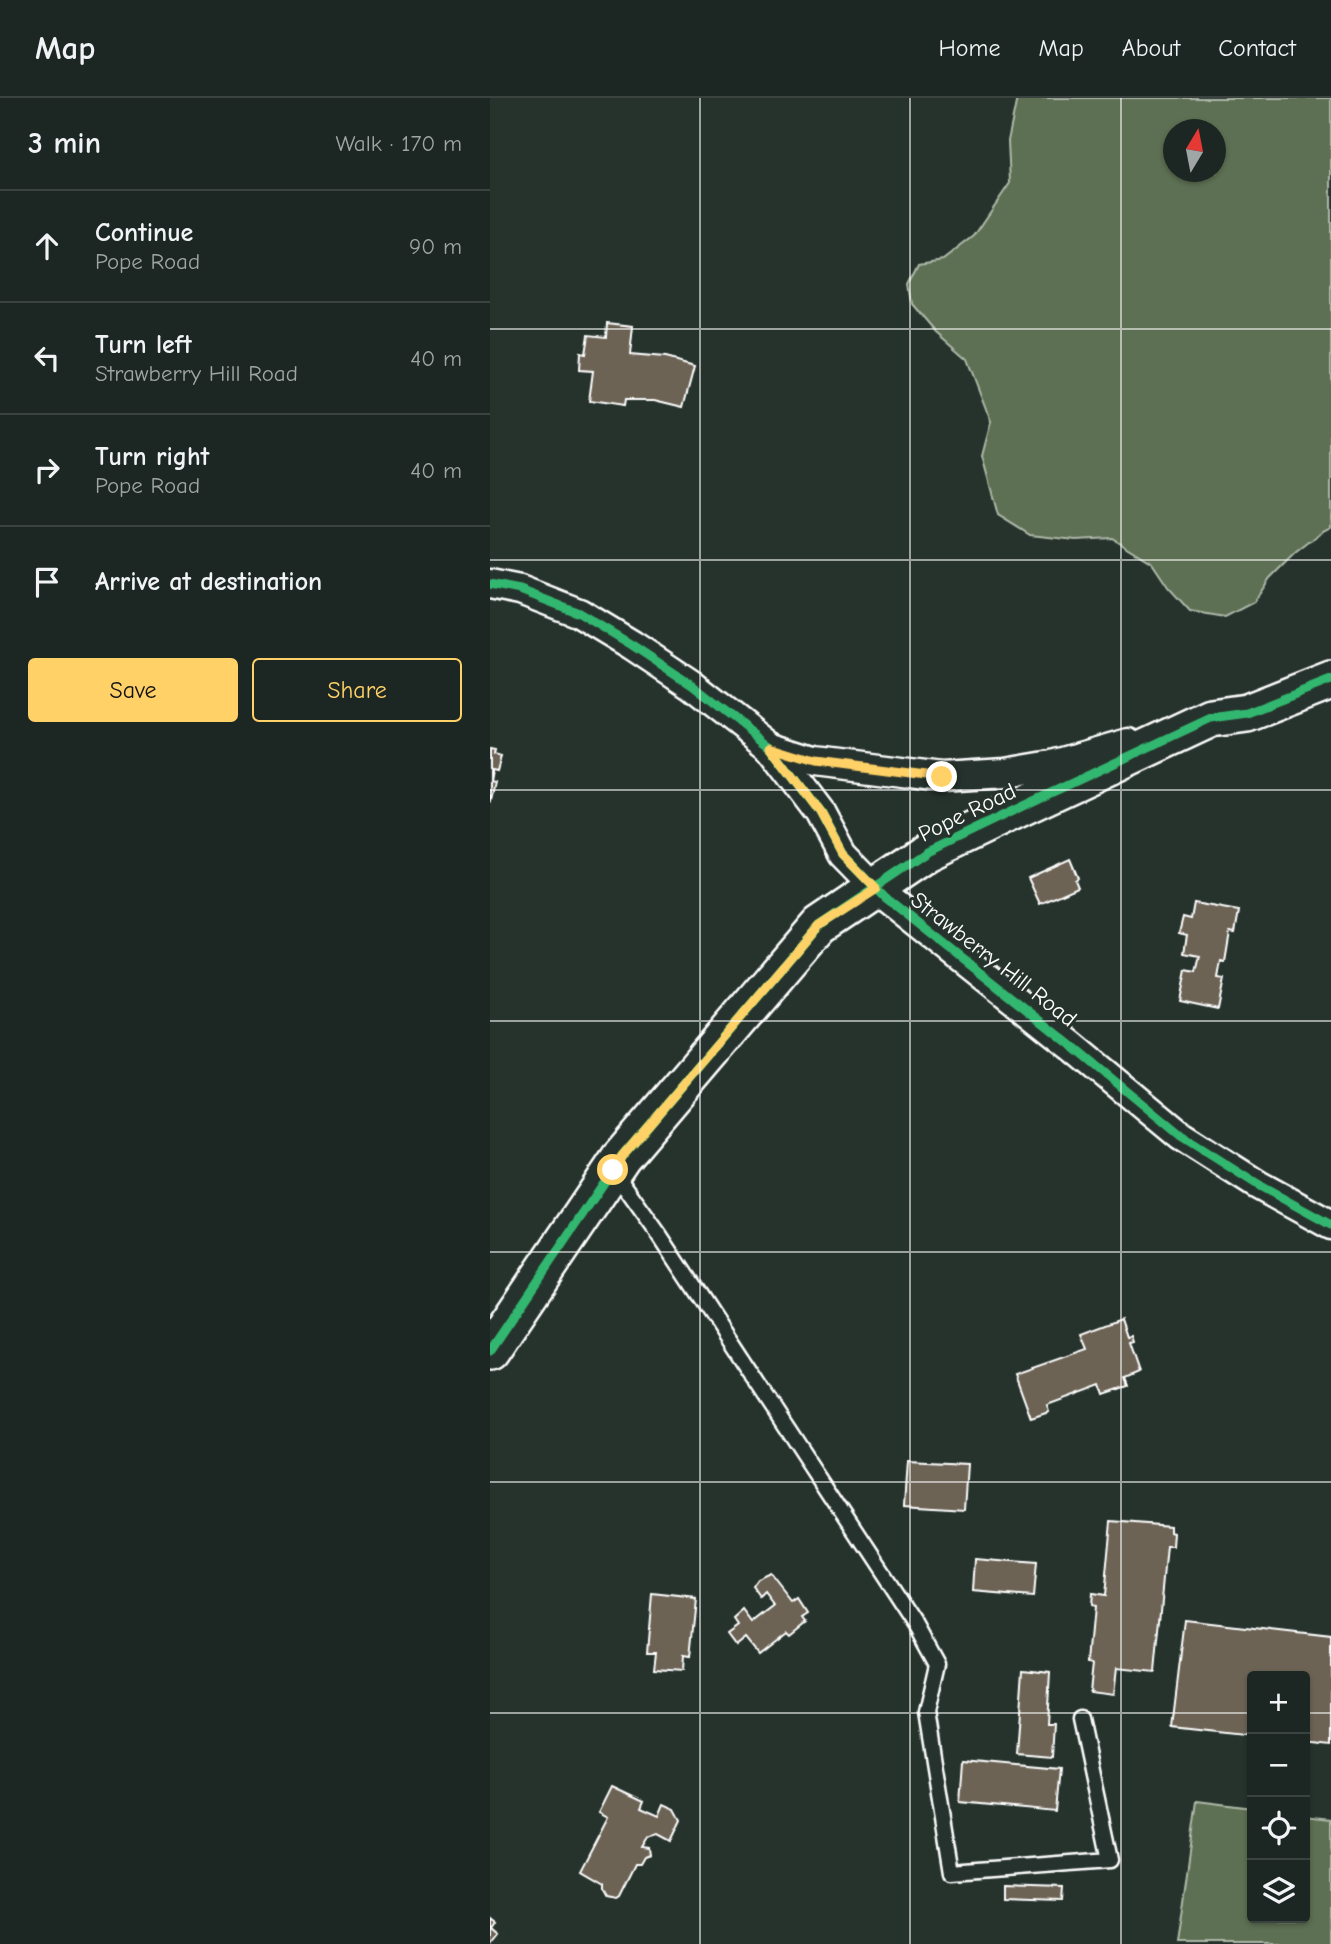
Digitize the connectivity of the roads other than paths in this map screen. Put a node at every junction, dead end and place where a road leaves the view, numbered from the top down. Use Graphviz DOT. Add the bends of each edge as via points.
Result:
graph roads {
  1 [pos="490,584"];
  2 [pos="1331,680"];
  3 [pos="1211,718"];
  4 [pos="771,747"];
  5 [pos="876,888"];
  6 [pos="613,1170"];
  7 [pos="1331,1225"];
  8 [pos="490,1351"];
  9 [pos="1080,1719"];
  1 -- 4 [label="street, Strawberry Hill Road" via="520,590 579,614 692,685"];
  2 -- 3 [label="street, Pope Road" via="1247,713"];
  3 -- 4 [label="street, Pope Road" via="1052,765 1005,773 942,777 816,761"];
  3 -- 5 [label="street, Pope Road" via="927,852"];
  4 -- 5 [label="street, Strawberry Hill Road" via="821,813 843,854"];
  5 -- 6 [label="street, Pope Road" via="819,925"];
  5 -- 7 [label="street, Strawberry Hill Road" via="1181,1136"];
  6 -- 8 [label="street, Pope Road"];
  6 -- 9 [label="lane" via="667,1245 937,1664 926,1712 952,1872 1110,1860"];
}
